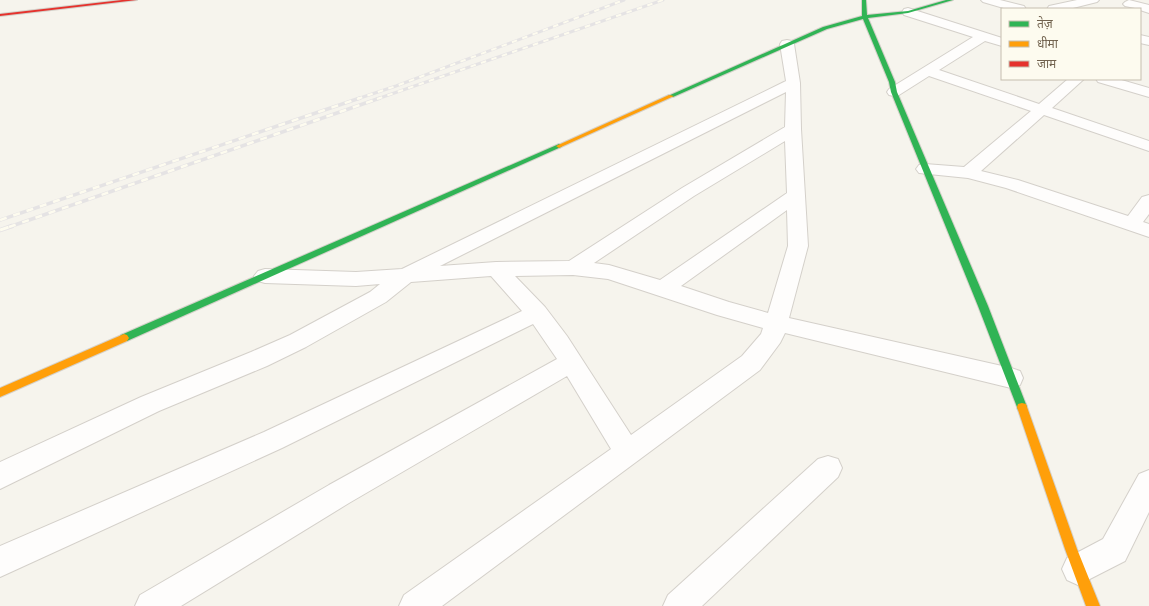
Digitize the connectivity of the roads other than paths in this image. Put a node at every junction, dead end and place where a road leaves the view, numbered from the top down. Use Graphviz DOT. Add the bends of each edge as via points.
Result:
graph roads {
  1 [pos="136,0"];
  2 [pos="864,0"];
  3 [pos="951,0"];
  4 [pos="987,0"];
  5 [pos="1093,0"];
  6 [pos="1129,4"];
  7 [pos="1016,8"];
  8 [pos="1057,8"];
  9 [pos="1149,10"];
  10 [pos="908,12"];
  11 [pos="0,15"];
  12 [pos="865,17"];
  13 [pos="984,36"];
  14 [pos="1001,42"];
  15 [pos="787,44"];
  16 [pos="928,71"];
  17 [pos="1076,80"];
  18 [pos="1106,80"];
  19 [pos="793,83"];
  20 [pos="894,92"];
  21 [pos="1149,93"];
  22 [pos="1041,110"];
  23 [pos="793,129"];
  24 [pos="1149,146"];
  25 [pos="925,169"];
  26 [pos="968,173"];
  27 [pos="796,195"];
  28 [pos="1149,201"];
  29 [pos="1132,224"];
  30 [pos="1149,231"];
  31 [pos="573,268"];
  32 [pos="496,269"];
  33 [pos="265,276"];
  34 [pos="405,276"];
  35 [pos="663,288"];
  36 [pos="537,313"];
  37 [pos="776,323"];
  38 [pos="571,362"];
  39 [pos="1011,378"];
  40 [pos="0,392"];
  41 [pos="628,453"];
  42 [pos="828,468"];
  43 [pos="0,476"];
  44 [pos="1149,483"];
  45 [pos="0,562"];
  46 [pos="1078,569"];
  47 [pos="151,606"];
  48 [pos="415,606"];
  49 [pos="680,606"];
  50 [pos="1093,606"];
  1 -- 11 [label="street"];
  2 -- 12 [label="street"];
  3 -- 10 [label="street"];
  4 -- 7 [label="street"];
  5 -- 8 [label="street"];
  6 -- 9 [label="street"];
  10 -- 12 [label="street"];
  10 -- 13 [label="street"];
  12 -- 15 [label="street" via="832,25"];
  12 -- 20 [label="street"];
  13 -- 14 [label="street"];
  13 -- 16 [label="street"];
  15 -- 19 [label="street"];
  15 -- 33 [label="street"];
  16 -- 20 [label="street"];
  16 -- 22 [label="street"];
  17 -- 22 [label="street"];
  18 -- 21 [label="street"];
  19 -- 23 [label="street"];
  19 -- 34 [label="street"];
  20 -- 25 [label="street"];
  22 -- 24 [label="street"];
  22 -- 26 [label="street"];
  23 -- 27 [label="street"];
  23 -- 31 [label="street" via="688,192"];
  25 -- 26 [label="street"];
  25 -- 39 [label="street"];
  26 -- 29 [label="street" via="1012,184"];
  27 -- 35 [label="street"];
  27 -- 37 [label="street" via="798,246"];
  28 -- 29 [label="street"];
  29 -- 30 [label="street"];
  31 -- 32 [label="street"];
  31 -- 35 [label="street" via="609,272"];
  32 -- 34 [label="street"];
  32 -- 36 [label="street"];
  33 -- 34 [label="street" via="356,279"];
  33 -- 40 [label="street"];
  34 -- 43 [label="street" via="378,297 298,341 150,404"];
  35 -- 37 [label="street"];
  36 -- 38 [label="street"];
  36 -- 45 [label="street" via="273,440"];
  37 -- 39 [label="street"];
  37 -- 41 [label="street" via="772,337 751,363"];
  38 -- 41 [label="street"];
  38 -- 47 [label="street" via="339,494"];
  39 -- 46 [label="street"];
  41 -- 48 [label="street"];
  42 -- 49 [label="street"];
  44 -- 46 [label="street" via="1114,550"];
  46 -- 50 [label="street"];
}
